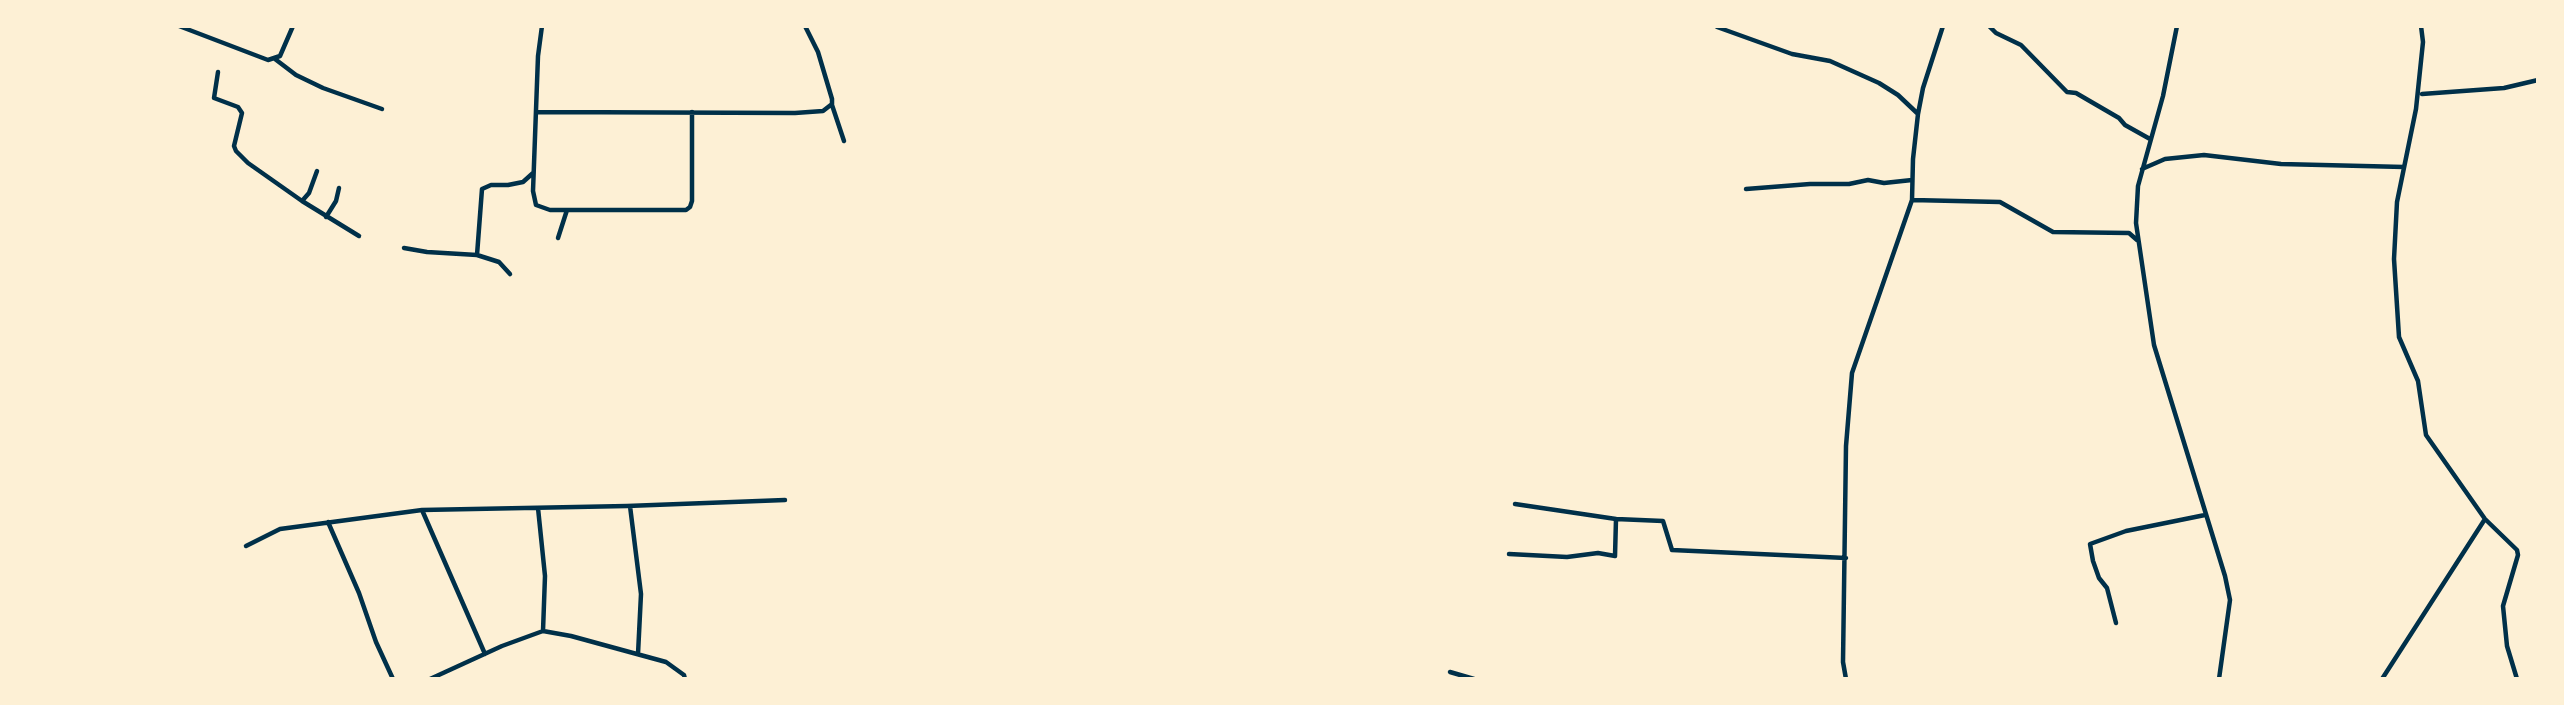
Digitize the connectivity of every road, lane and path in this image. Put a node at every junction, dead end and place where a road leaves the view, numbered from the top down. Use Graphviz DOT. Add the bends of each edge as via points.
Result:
graph roads {
  1 [pos="179,26"];
  2 [pos="293,26"];
  3 [pos="542,26"];
  4 [pos="805,26"];
  5 [pos="1944,26"];
  6 [pos="1989,26"];
  7 [pos="2178,26"];
  8 [pos="2421,26"];
  9 [pos="1717,27"];
  10 [pos="275,59"];
  11 [pos="218,72"];
  12 [pos="2538,80"];
  13 [pos="2422,94"];
  14 [pos="832,104"];
  15 [pos="382,108"];
  16 [pos="537,112"];
  17 [pos="692,113"];
  18 [pos="1918,114"];
  19 [pos="2150,139"];
  20 [pos="844,141"];
  21 [pos="2404,167"];
  22 [pos="2141,169"];
  23 [pos="317,172"];
  24 [pos="534,173"];
  25 [pos="1912,180"];
  26 [pos="339,188"];
  27 [pos="1746,190"];
  28 [pos="1912,200"];
  29 [pos="302,201"];
  30 [pos="567,211"];
  31 [pos="326,217"];
  32 [pos="359,236"];
  33 [pos="558,238"];
  34 [pos="2137,240"];
  35 [pos="404,248"];
  36 [pos="477,255"];
  37 [pos="510,274"];
  38 [pos="785,500"];
  39 [pos="1515,504"];
  40 [pos="630,506"];
  41 [pos="538,508"];
  42 [pos="422,510"];
  43 [pos="2205,515"];
  44 [pos="1616,519"];
  45 [pos="2485,519"];
  46 [pos="328,522"];
  47 [pos="246,545"];
  48 [pos="1509,554"];
  49 [pos="1846,558"];
  50 [pos="2116,623"];
  51 [pos="544,631"];
  52 [pos="485,654"];
  53 [pos="638,654"];
  54 [pos="1450,672"];
  55 [pos="393,679"];
  56 [pos="430,679"];
  57 [pos="685,679"];
  58 [pos="1474,679"];
  59 [pos="1846,679"];
  60 [pos="2219,679"];
  61 [pos="2382,679"];
  62 [pos="2516,679"];
  1 -- 10 [label="street"];
  2 -- 10 [label="street"];
  3 -- 16 [label="street"];
  4 -- 14 [label="street" via="827,77"];
  5 -- 18 [label="street"];
  6 -- 19 [label="street" via="2021,45 2067,92 2076,93"];
  7 -- 19 [label="street"];
  8 -- 21 [label="street" via="2416,109"];
  9 -- 18 [label="street" via="1793,54 1830,61 1880,83"];
  10 -- 15 [label="street" via="323,88"];
  11 -- 29 [label="street" via="214,98 242,113 236,151"];
  12 -- 13 [label="street" via="2504,88"];
  14 -- 17 [label="street" via="818,113"];
  14 -- 20 [label="street"];
  16 -- 17 [label="street"];
  16 -- 24 [label="street"];
  17 -- 30 [label="street" via="690,208"];
  18 -- 25 [label="street"];
  19 -- 22 [label="street"];
  21 -- 22 [label="street" via="2281,164 2204,155 2165,159"];
  21 -- 45 [label="street" via="2394,259 2399,337 2418,381 2426,435"];
  22 -- 34 [label="street"];
  23 -- 29 [label="street"];
  24 -- 30 [label="street" via="536,205"];
  24 -- 36 [label="street" via="523,182 482,189"];
  25 -- 27 [label="street"];
  25 -- 28 [label="street"];
  26 -- 31 [label="street"];
  28 -- 34 [label="street" via="2000,202 2056,233 2129,233"];
  28 -- 49 [label="street" via="1852,373 1846,446"];
  29 -- 31 [label="street"];
  30 -- 33 [label="street"];
  31 -- 32 [label="street"];
  34 -- 43 [label="street" via="2154,345"];
  35 -- 36 [label="street"];
  36 -- 37 [label="street" via="499,262"];
  38 -- 40 [label="street"];
  39 -- 44 [label="street"];
  40 -- 41 [label="street"];
  40 -- 53 [label="street" via="640,594"];
  41 -- 42 [label="street"];
  41 -- 51 [label="street" via="545,576"];
  42 -- 46 [label="street"];
  42 -- 52 [label="street"];
  43 -- 50 [label="street" via="2126,531 2090,544"];
  43 -- 60 [label="street" via="2230,600"];
  44 -- 48 [label="street" via="1615,556"];
  44 -- 49 [label="street" via="1662,521 1672,550"];
  45 -- 61 [label="street"];
  45 -- 62 [label="street" via="2518,555 2502,606"];
  46 -- 47 [label="street" via="280,529"];
  46 -- 55 [label="street"];
  49 -- 59 [label="street"];
  51 -- 52 [label="street"];
  51 -- 53 [label="street"];
  52 -- 56 [label="street"];
  53 -- 57 [label="street" via="666,662"];
  54 -- 58 [label="street"];
}
